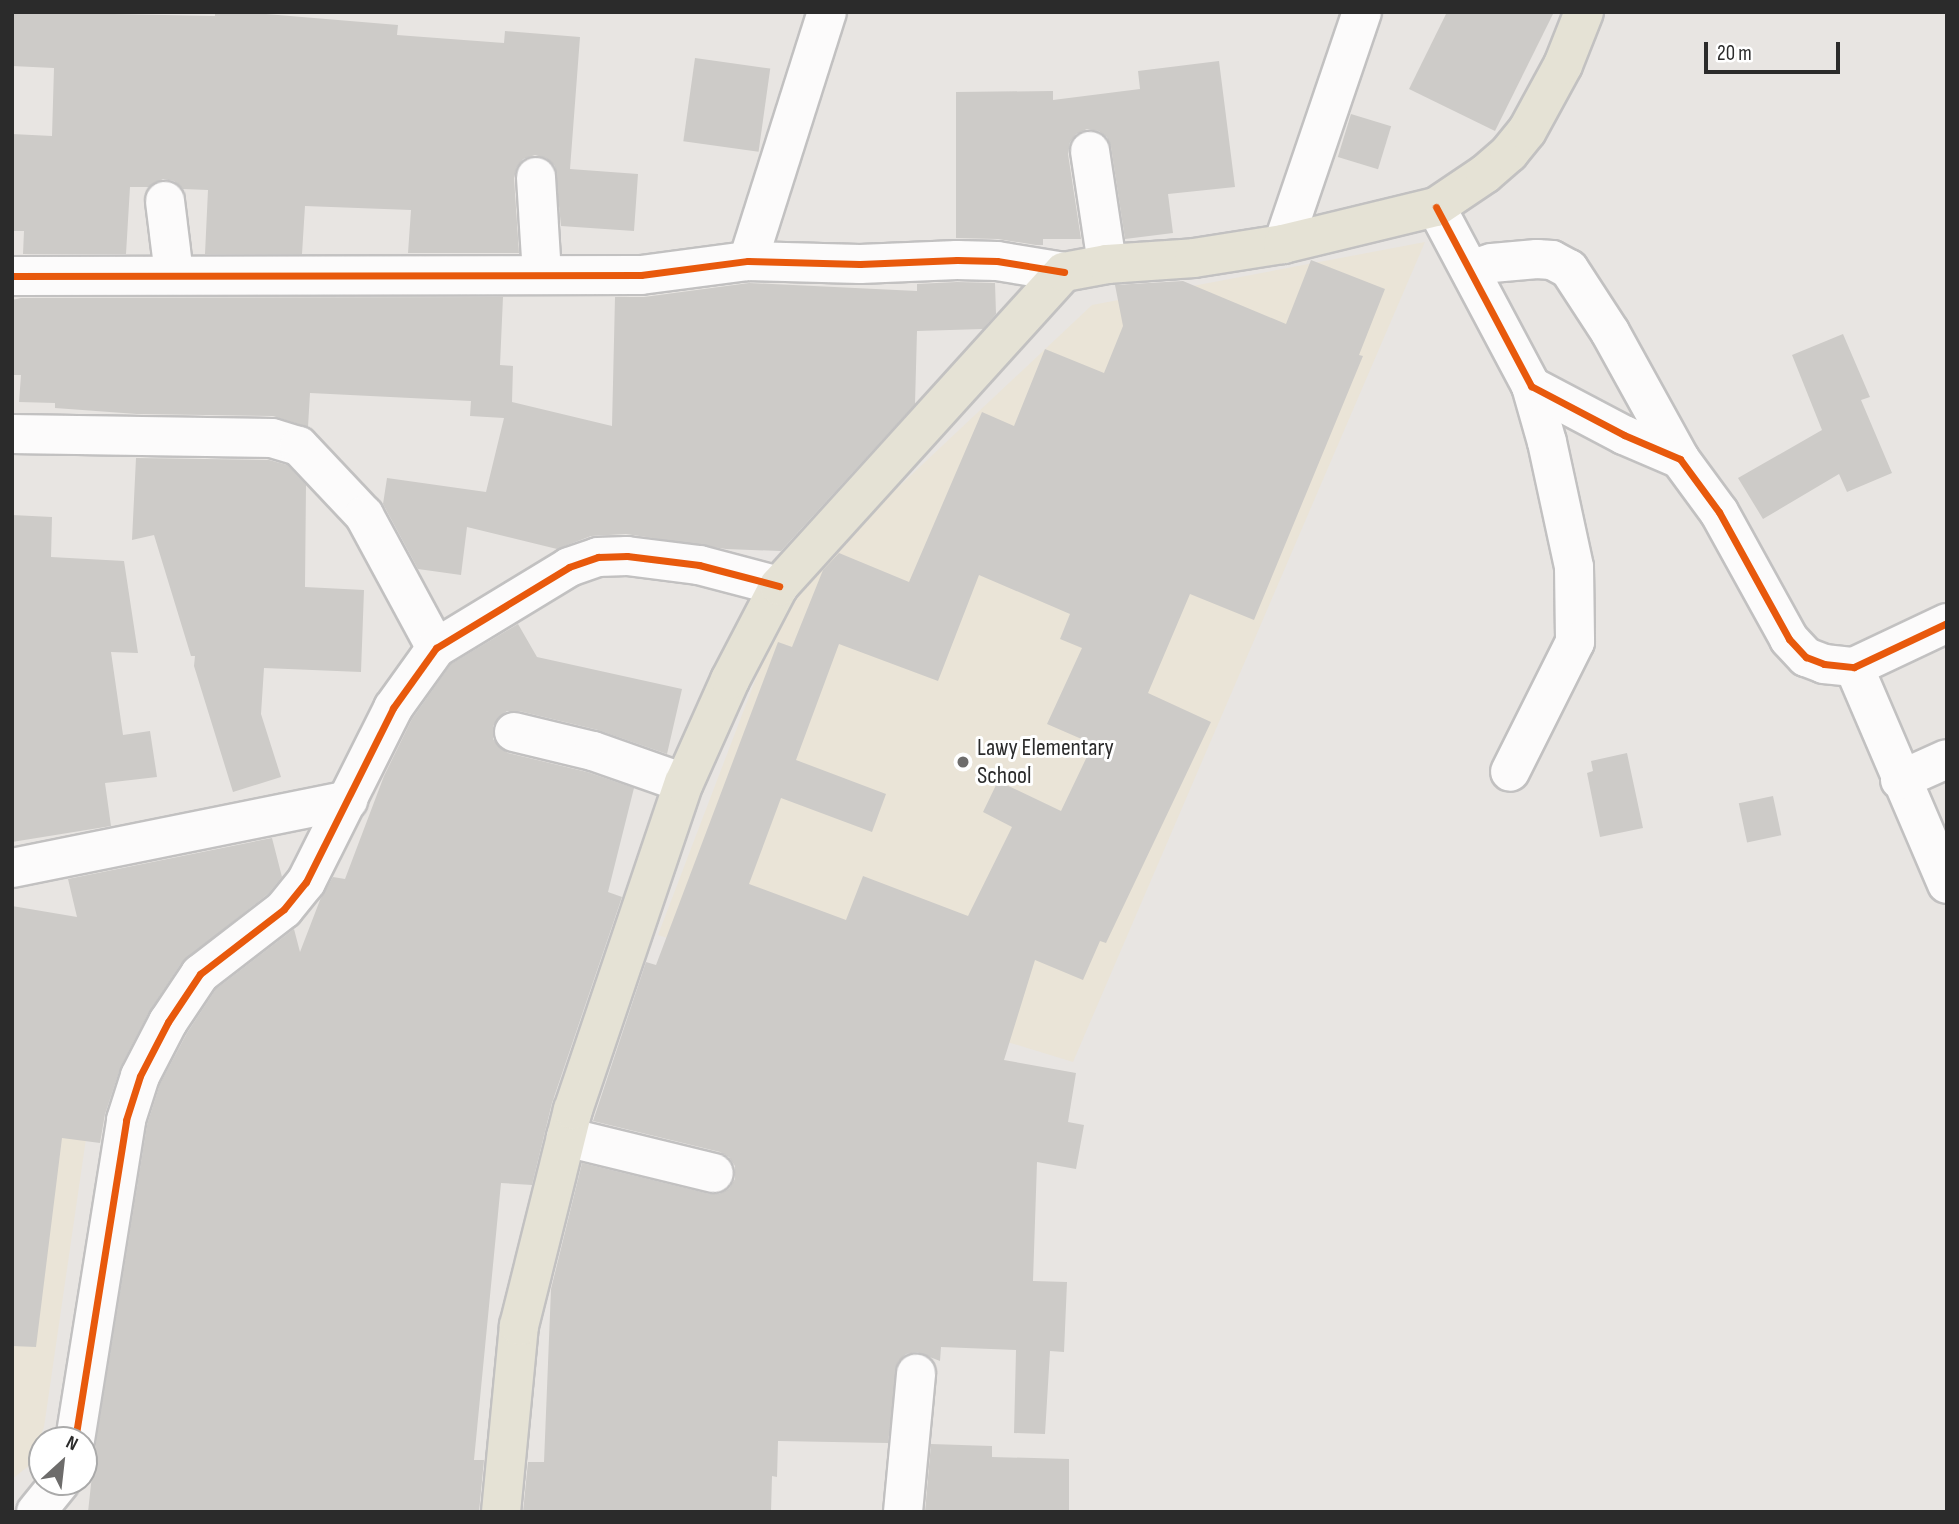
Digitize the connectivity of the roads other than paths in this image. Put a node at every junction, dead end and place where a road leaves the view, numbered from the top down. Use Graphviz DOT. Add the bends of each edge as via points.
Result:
graph roads {
  1 [pos="827,12"];
  2 [pos="1362,12"];
  3 [pos="1584,12"];
  4 [pos="1090,151"];
  5 [pos="536,177"];
  6 [pos="165,201"];
  7 [pos="1436,207"];
  8 [pos="1283,244"];
  9 [pos="748,261"];
  10 [pos="1107,264"];
  11 [pos="1470,270"];
  12 [pos="1063,272"];
  13 [pos="174,274"];
  14 [pos="542,274"];
  15 [pos="12,276"];
  16 [pos="1531,386"];
  17 [pos="12,434"];
  18 [pos="1680,459"];
  19 [pos="779,586"];
  20 [pos="1947,623"];
  21 [pos="436,648"];
  22 [pos="1854,667"];
  23 [pos="514,732"];
  24 [pos="1947,759"];
  25 [pos="1510,772"];
  26 [pos="1900,780"];
  27 [pos="684,783"];
  28 [pos="348,800"];
  29 [pos="12,868"];
  30 [pos="1947,884"];
  31 [pos="566,1137"];
  32 [pos="714,1173"];
  33 [pos="916,1374"];
  34 [pos="77,1426"];
  35 [pos="49,1496"];
  36 [pos="36,1512"];
  37 [pos="501,1512"];
  38 [pos="903,1512"];
  1 -- 9 [label="street"];
  2 -- 8 [label="street"];
  3 -- 7 [label="main road" via="1563,65 1527,131 1485,174"];
  4 -- 10 [label="street"];
  5 -- 14 [label="street"];
  6 -- 13 [label="street"];
  7 -- 8 [label="main road"];
  7 -- 11 [label="street"];
  8 -- 10 [label="main road" via="1194,258"];
  9 -- 12 [label="street" via="997,261"];
  9 -- 14 [label="street" via="641,275"];
  10 -- 12 [label="main road"];
  11 -- 16 [label="street"];
  11 -- 18 [label="street" via="1537,259 1552,260 1569,269 1610,332"];
  12 -- 19 [label="main road"];
  13 -- 14 [label="street"];
  13 -- 15 [label="street"];
  16 -- 18 [label="street"];
  16 -- 25 [label="street" via="1574,567 1574,642"];
  17 -- 21 [label="street" via="272,439 299,446 364,515"];
  18 -- 22 [label="street" via="1719,512 1789,639 1815,661"];
  19 -- 21 [label="street" via="699,565 598,557 569,567"];
  19 -- 27 [label="main road"];
  20 -- 22 [label="street"];
  21 -- 28 [label="street" via="393,708"];
  22 -- 26 [label="street"];
  23 -- 27 [label="street" via="593,751"];
  24 -- 26 [label="street"];
  26 -- 30 [label="street"];
  27 -- 31 [label="main road"];
  28 -- 29 [label="street"];
  28 -- 34 [label="street" via="306,882 275,917 200,974 140,1076 126,1120"];
  31 -- 32 [label="street"];
  31 -- 37 [label="main road" via="519,1326"];
  33 -- 38 [label="street"];
  35 -- 36 [label="street"];
}
